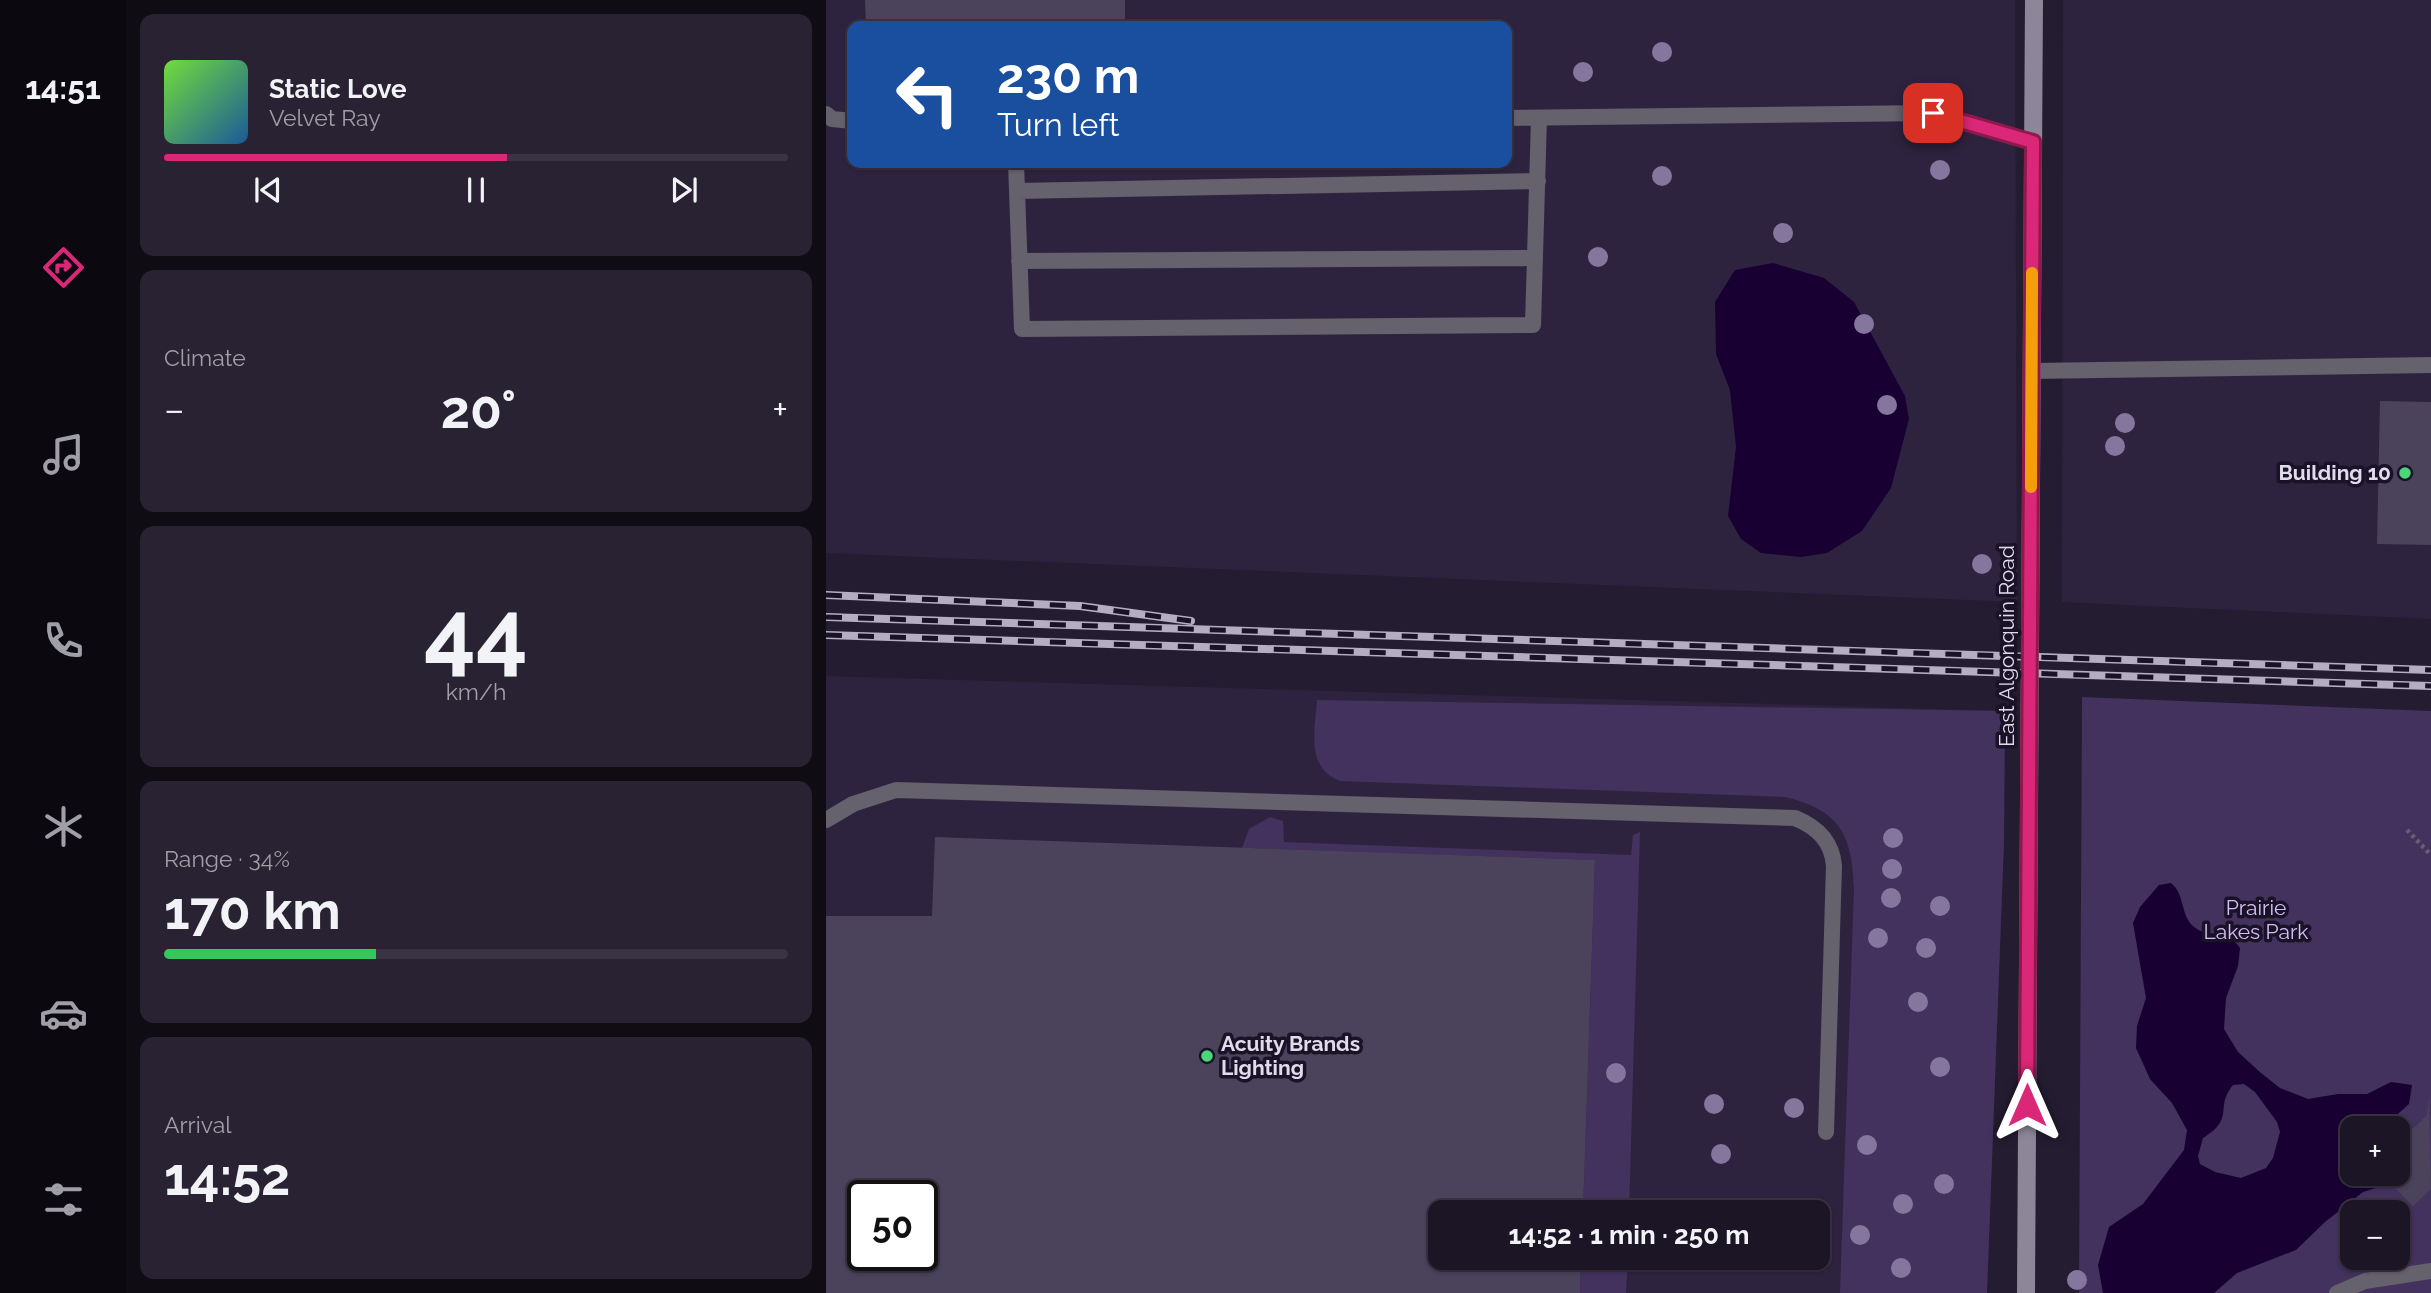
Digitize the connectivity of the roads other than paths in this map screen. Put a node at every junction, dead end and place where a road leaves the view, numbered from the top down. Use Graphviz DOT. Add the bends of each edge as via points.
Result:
graph roads {
  1 [pos="2034,0"];
  2 [pos="826,114"];
  3 [pos="1512,118"];
  4 [pos="1539,118"];
  5 [pos="847,120"];
  6 [pos="2033,142"];
  7 [pos="1016,168"];
  8 [pos="1538,181"];
  9 [pos="1017,191"];
  10 [pos="1535,258"];
  11 [pos="1019,261"];
  12 [pos="2431,365"];
  13 [pos="2032,371"];
  14 [pos="826,820"];
  15 [pos="1826,1132"];
  16 [pos="2431,1271"];
  17 [pos="2026,1293"];
  18 [pos="2337,1293"];
  1 -- 6 [label="main road, East Algonquin Road"];
  2 -- 5 [label="lane"];
  3 -- 4 [label="lane"];
  4 -- 6 [label="lane" via="1933,113"];
  4 -- 8 [label="lane"];
  6 -- 13 [label="main road, East Algonquin Road"];
  7 -- 9 [label="lane"];
  8 -- 9 [label="lane"];
  8 -- 10 [label="lane"];
  9 -- 11 [label="lane"];
  10 -- 11 [label="lane"];
  10 -- 11 [label="lane" via="1533,325 1022,329"];
  12 -- 13 [label="lane"];
  13 -- 17 [label="main road, East Algonquin Road"];
  14 -- 15 [label="lane" via="853,804 896,790 1795,818 1820,833 1835,866"];
  16 -- 18 [label="lane" via="2365,1281"];
}
